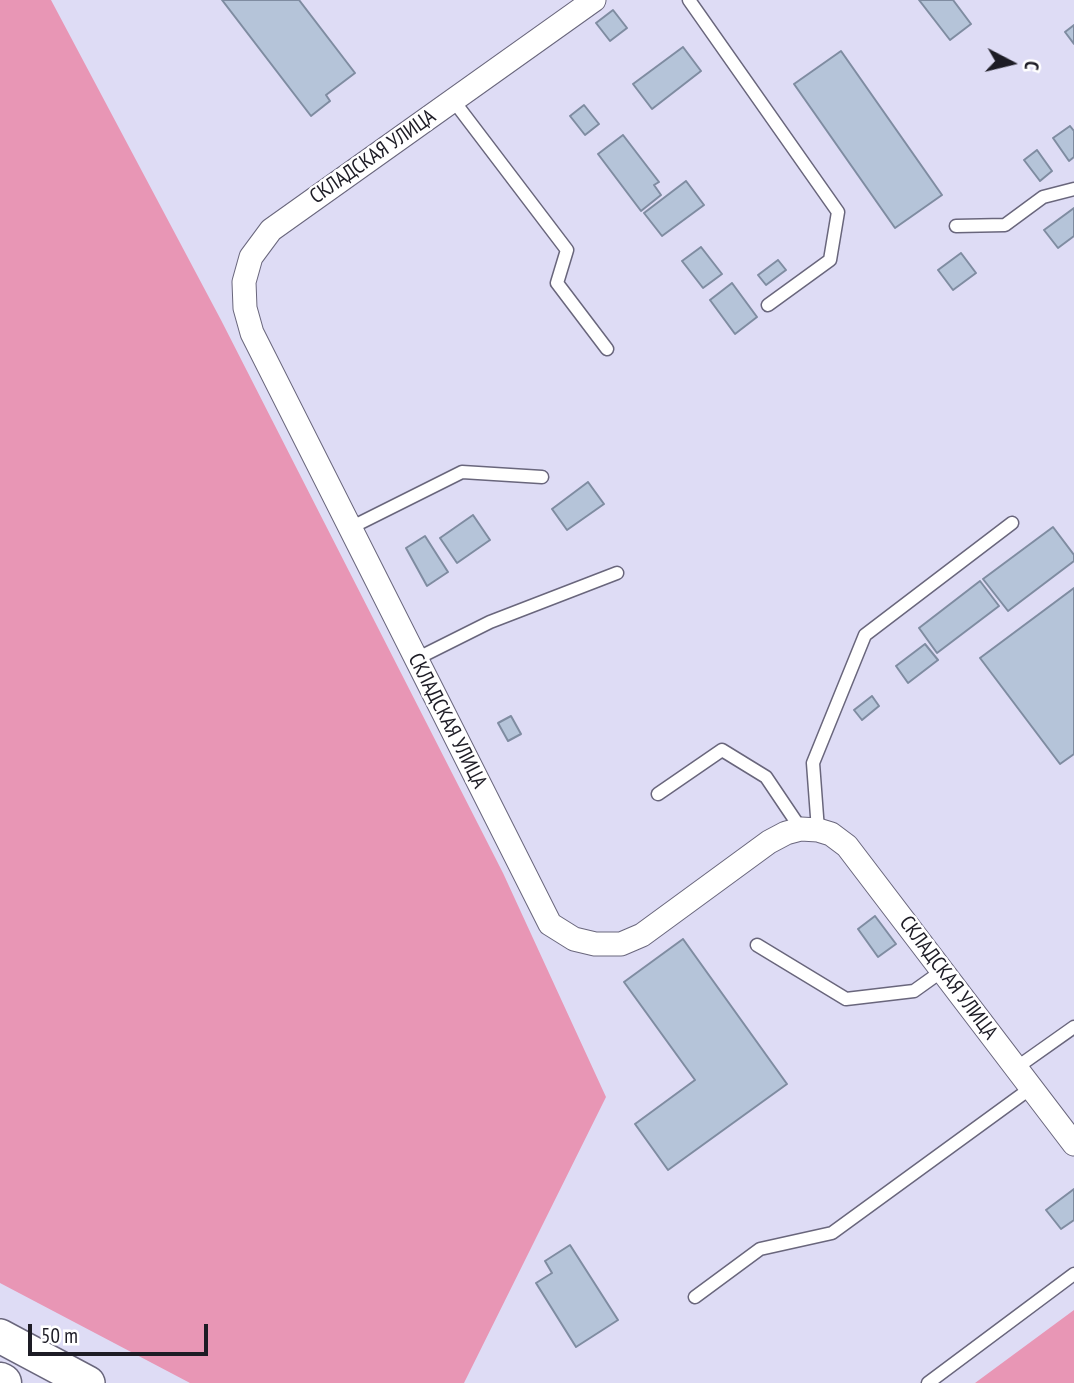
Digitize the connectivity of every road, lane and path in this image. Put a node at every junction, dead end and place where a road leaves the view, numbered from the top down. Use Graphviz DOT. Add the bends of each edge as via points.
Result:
graph roads {
  1 [pos="594,0"];
  2 [pos="689,0"];
  3 [pos="453,100"];
  4 [pos="1074,189"];
  5 [pos="956,226"];
  6 [pos="768,305"];
  7 [pos="607,349"];
  8 [pos="542,477"];
  9 [pos="1012,523"];
  10 [pos="350,528"];
  11 [pos="617,573"];
  12 [pos="416,659"];
  13 [pos="658,794"];
  14 [pos="810,830"];
  15 [pos="757,945"];
  16 [pos="942,971"];
  17 [pos="1074,1027"];
  18 [pos="1016,1068"];
  19 [pos="1031,1088"];
  20 [pos="1074,1144"];
  21 [pos="1074,1274"];
  22 [pos="695,1297"];
  23 [pos="0,1336"];
  24 [pos="88,1383"];
  25 [pos="928,1383"];
  1 -- 3 [label="street, СКЛАДСКАЯ УЛИЦА"];
  2 -- 6 [label="lane" via="838,212 830,260"];
  3 -- 7 [label="lane" via="567,250 557,283"];
  3 -- 10 [label="street, СКЛАДСКАЯ УЛИЦА" via="271,230 251,257 244,282 252,333"];
  4 -- 5 [label="lane" via="1043,197 1005,225"];
  8 -- 10 [label="lane" via="463,472"];
  9 -- 14 [label="lane" via="865,635 813,763"];
  10 -- 12 [label="street, СКЛАДСКАЯ УЛИЦА"];
  11 -- 12 [label="lane" via="491,622"];
  12 -- 14 [label="street, СКЛАДСКАЯ УЛИЦА" via="550,924 574,939 621,944 642,935 769,842 786,833"];
  13 -- 14 [label="lane" via="722,750 766,778"];
  14 -- 16 [label="street, СКЛАДСКАЯ УЛИЦА" via="831,834 847,846"];
  15 -- 16 [label="lane" via="846,999 914,991"];
  16 -- 18 [label="street, СКЛАДСКАЯ УЛИЦА"];
  17 -- 18 [label="lane"];
  18 -- 19 [label="street, СКЛАДСКАЯ УЛИЦА"];
  19 -- 20 [label="street, СКЛАДСКАЯ УЛИЦА"];
  19 -- 22 [label="lane" via="832,1233 760,1249"];
  21 -- 25 [label="lane"];
  23 -- 24 [label="main road"];
}
